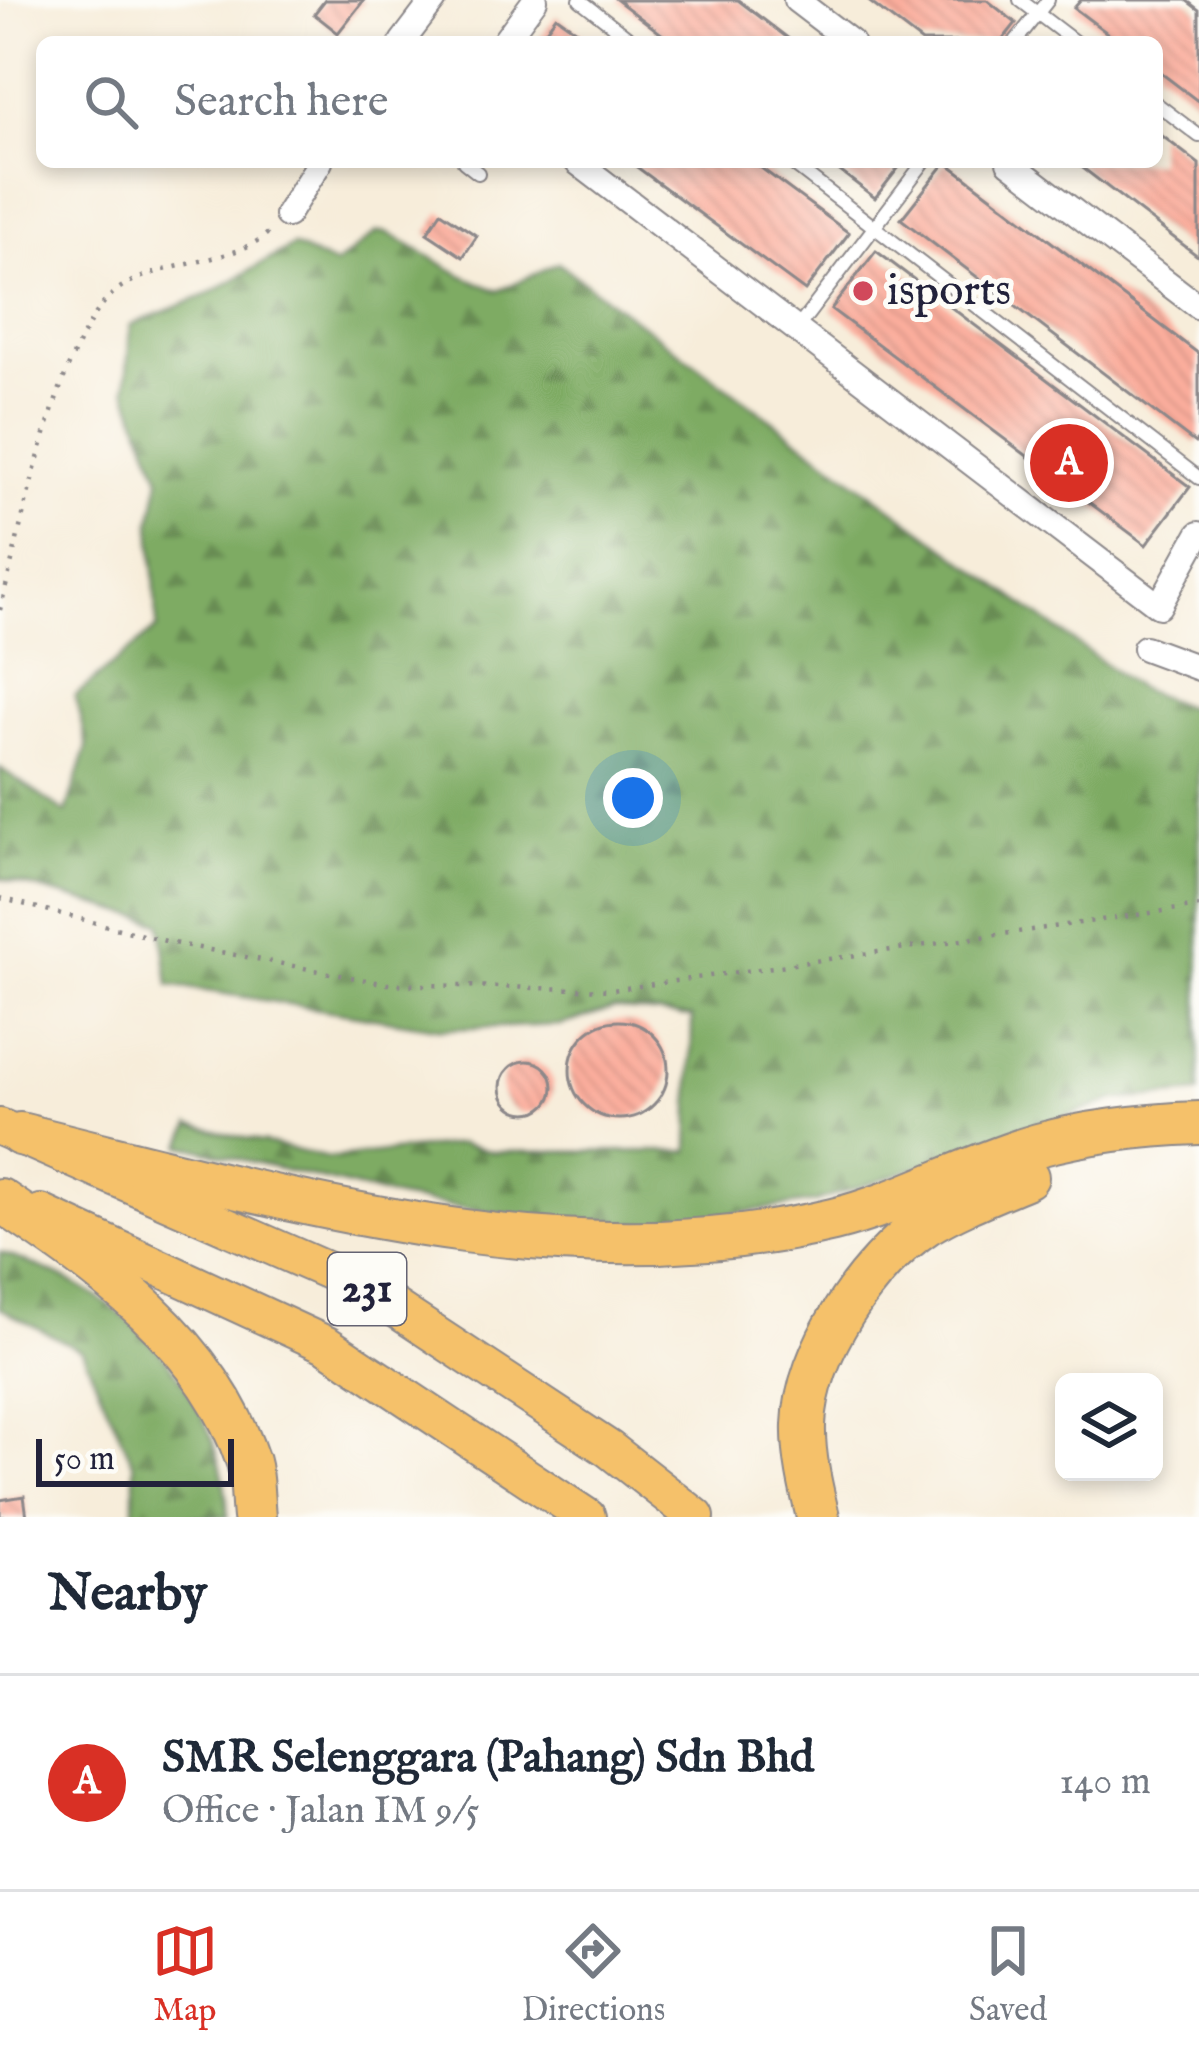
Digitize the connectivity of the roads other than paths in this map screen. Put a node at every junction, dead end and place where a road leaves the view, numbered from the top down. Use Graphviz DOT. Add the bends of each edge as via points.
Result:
graph roads {
  1 [pos="434,0"];
  2 [pos="535,0"];
  3 [pos="580,0"];
  4 [pos="796,0"];
  5 [pos="1020,0"];
  6 [pos="1048,0"];
  7 [pos="1038,14"];
  8 [pos="407,36"];
  9 [pos="508,36"];
  10 [pos="626,36"];
  11 [pos="843,36"];
  12 [pos="1021,36"];
  13 [pos="1067,36"];
  14 [pos="1163,109"];
  15 [pos="1199,136"];
  16 [pos="316,168"];
  17 [pos="472,168"];
  18 [pos="585,168"];
  19 [pos="798,168"];
  20 [pos="920,168"];
  21 [pos="1017,168"];
  22 [pos="478,173"];
  23 [pos="287,215"];
  24 [pos="875,228"];
  25 [pos="1199,307"];
  26 [pos="796,331"];
  27 [pos="1199,478"];
  28 [pos="1199,534"];
  29 [pos="1144,648"];
  30 [pos="1199,668"];
  31 [pos="1199,1123"];
  32 [pos="10,1130"];
  33 [pos="1199,1148"];
  34 [pos="0,1197"];
  35 [pos="254,1517"];
  36 [pos="586,1517"];
  37 [pos="696,1517"];
  38 [pos="818,1517"];
  1 -- 8 [label="street"];
  2 -- 9 [label="street"];
  3 -- 10 [label="lane"];
  4 -- 11 [label="street"];
  5 -- 7 [label="lane"];
  6 -- 7 [label="lane"];
  7 -- 12 [label="lane"];
  7 -- 13 [label="lane"];
  14 -- 15 [label="lane"];
  16 -- 23 [label="street"];
  17 -- 22 [label="lane"];
  18 -- 26 [label="street"];
  19 -- 24 [label="lane"];
  20 -- 24 [label="lane"];
  21 -- 25 [label="street"];
  24 -- 26 [label="lane"];
  24 -- 27 [label="lane"];
  26 -- 28 [label="street" via="1160,606"];
  29 -- 30 [label="street"];
  31 -- 32 [label="highway" via="1140,1125 1038,1145 835,1220 704,1241 438,1228"];
  32 -- 37 [label="main road, 231" via="361,1285"];
  33 -- 38 [label="highway" via="1117,1153 1043,1170 926,1225 885,1259 846,1307 819,1359 804,1423"];
  34 -- 35 [label="highway" via="148,1309 208,1380 249,1464"];
  34 -- 36 [label="main road, 231" via="327,1345"];
}
